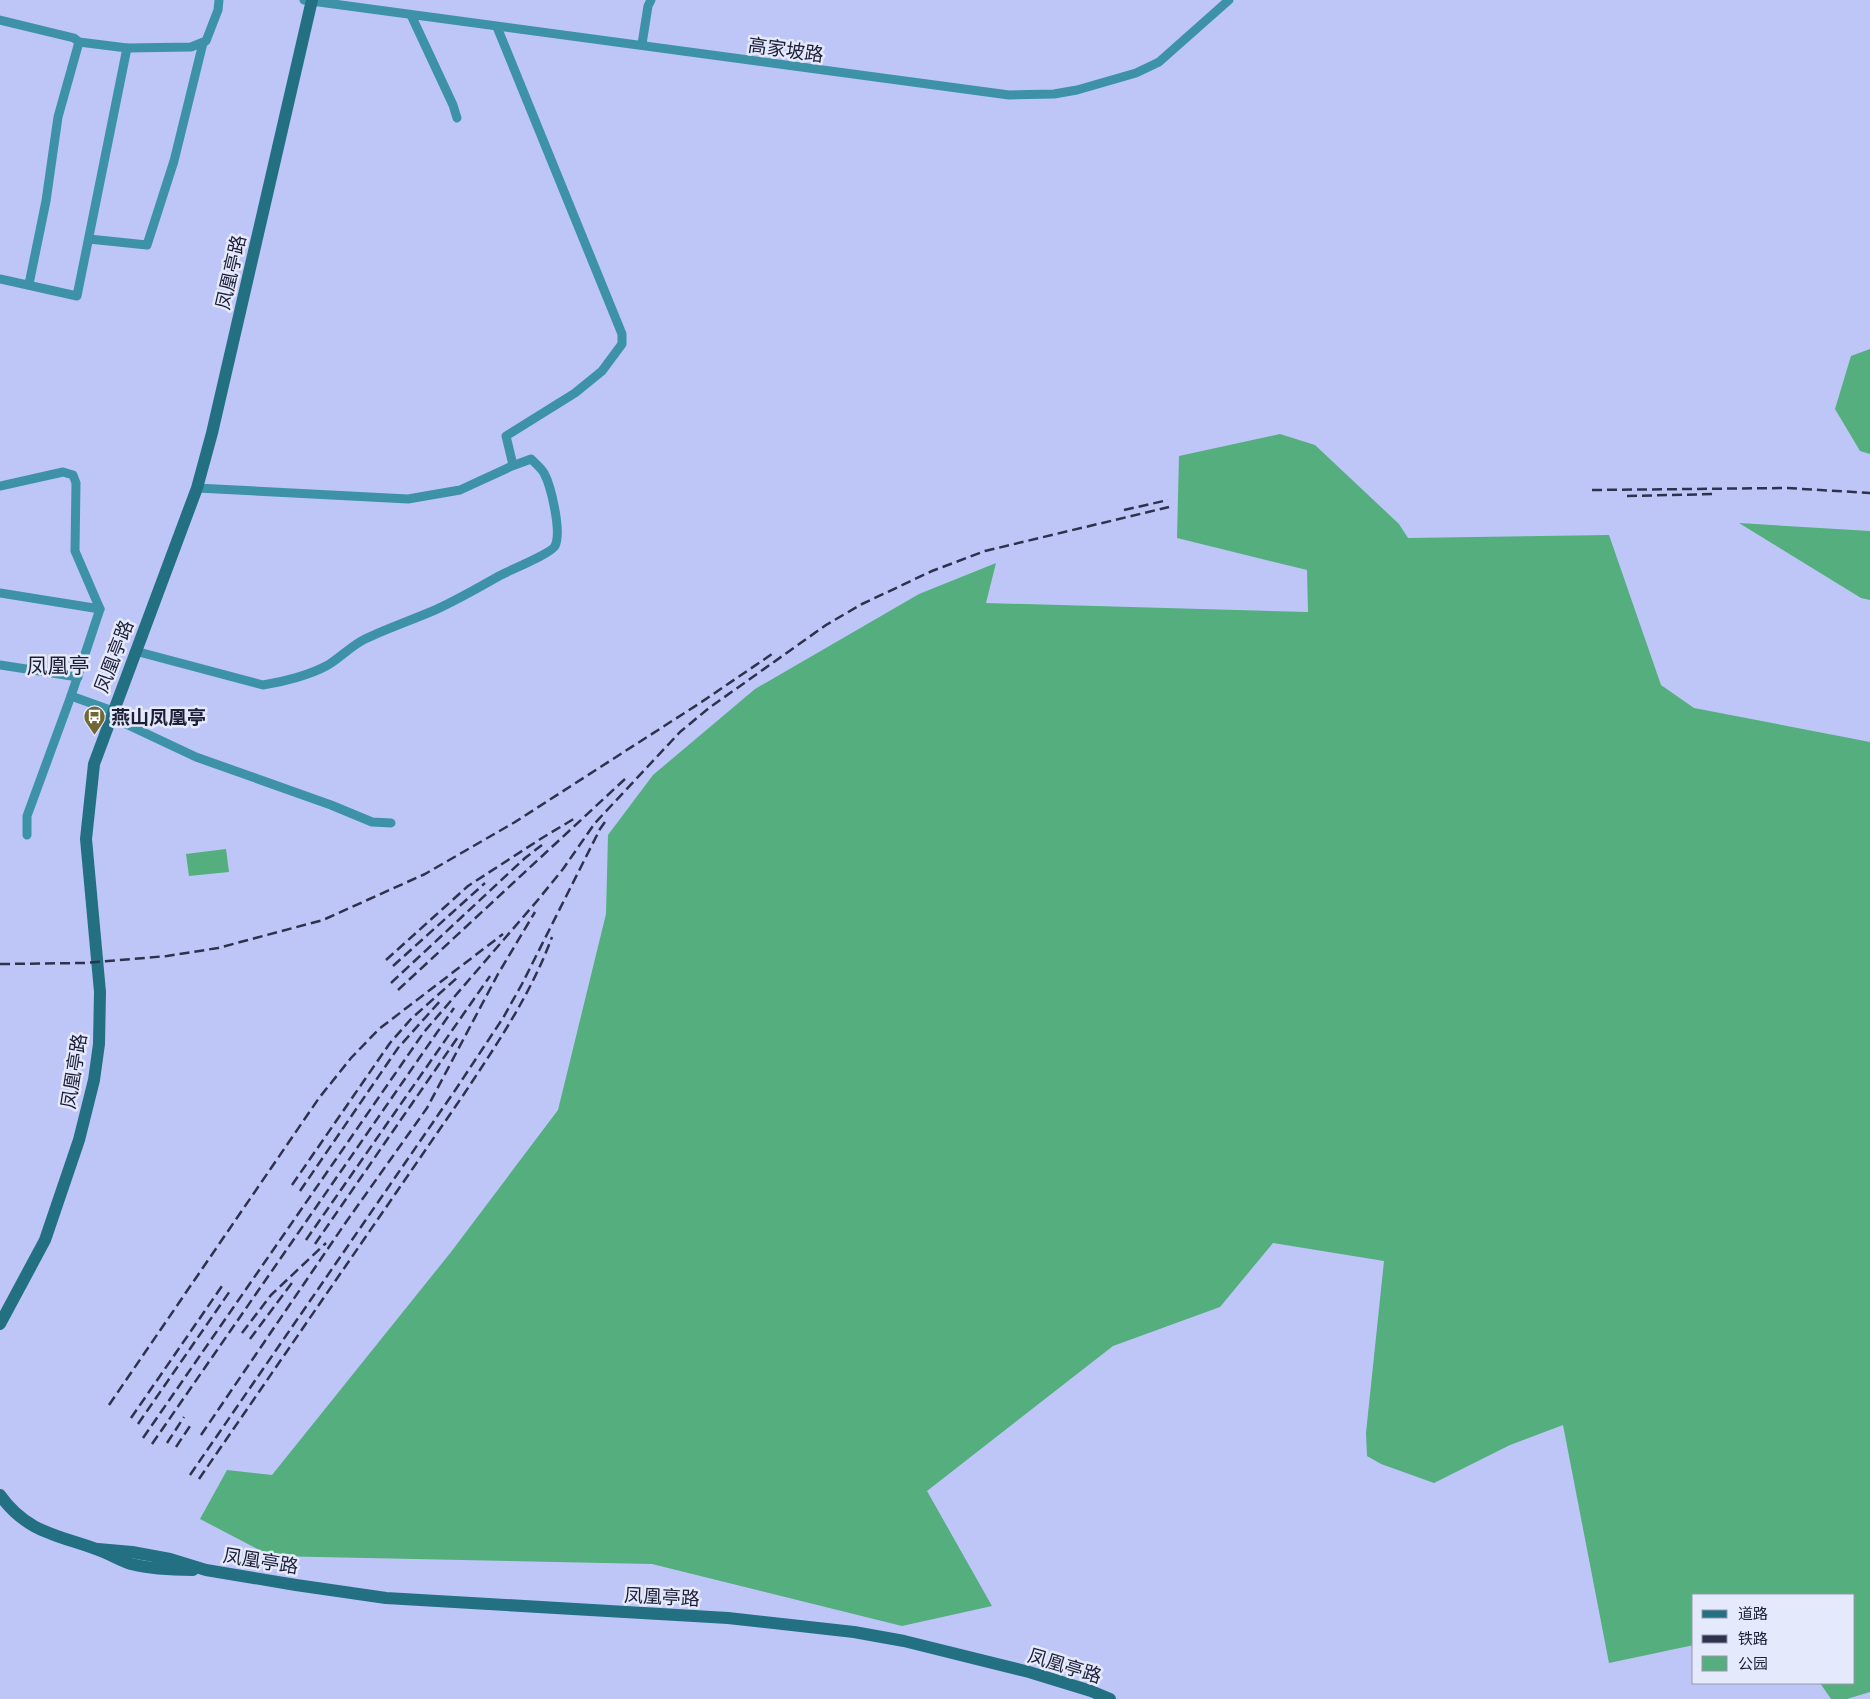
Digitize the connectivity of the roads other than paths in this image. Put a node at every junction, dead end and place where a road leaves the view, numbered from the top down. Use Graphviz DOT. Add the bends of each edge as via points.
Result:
graph roads {
  1 [pos="219,0"];
  2 [pos="309,0"];
  3 [pos="651,0"];
  4 [pos="1228,0"];
  5 [pos="411,15"];
  6 [pos="0,20"];
  7 [pos="497,26"];
  8 [pos="79,42"];
  9 [pos="203,43"];
  10 [pos="642,44"];
  11 [pos="127,48"];
  12 [pos="457,118"];
  13 [pos="89,239"];
  14 [pos="0,279"];
  15 [pos="29,284"];
  16 [pos="513,465"];
  17 [pos="0,486"];
  18 [pos="197,488"];
  19 [pos="0,594"];
  20 [pos="100,610"];
  21 [pos="136,651"];
  22 [pos="0,665"];
  23 [pos="78,677"];
  24 [pos="71,696"];
  25 [pos="112,714"];
  26 [pos="390,823"];
  27 [pos="27,835"];
  28 [pos="0,1324"];
  29 [pos="0,1495"];
  30 [pos="1110,1699"];
  1 -- 9 [label="street" via="218,10"];
  2 -- 5 [label="street, 高家坡路"];
  2 -- 18 [label="street, 凤凰亭路"];
  3 -- 10 [label="street"];
  4 -- 7 [label="street, 高家坡路" via="1160,62 1136,73 1054,94 1009,95"];
  5 -- 7 [label="street, 高家坡路"];
  5 -- 12 [label="street" via="454,105"];
  6 -- 8 [label="street" via="74,38"];
  7 -- 16 [label="street" via="622,334 622,344 602,371 506,436"];
  8 -- 11 [label="street"];
  8 -- 15 [label="street" via="58,118"];
  9 -- 11 [label="street" via="191,47"];
  9 -- 13 [label="street" via="174,161 147,245"];
  11 -- 13 [label="street"];
  13 -- 15 [label="street" via="77,296"];
  14 -- 15 [label="street"];
  16 -- 18 [label="street" via="460,490 408,499"];
  16 -- 21 [label="street" via="530,459 543,471 555,510 555,547 459,598 362,640 328,665 280,683 263,685"];
  17 -- 20 [label="street" via="63,472 73,475 76,483 75,551"];
  18 -- 21 [label="street, 凤凰亭路"];
  19 -- 20 [label="street"];
  20 -- 23 [label="street"];
  21 -- 25 [label="street, 凤凰亭路"];
  22 -- 23 [label="street"];
  23 -- 24 [label="street"];
  24 -- 25 [label="street"];
  24 -- 27 [label="street" via="27,816"];
  25 -- 26 [label="street" via="196,757 372,822"];
  25 -- 28 [label="street, 凤凰亭路" via="94,764 86,838 100,992 99,1044 94,1080 79,1140 45,1240"];
  29 -- 30 [label="street, 凤凰亭路" via="23,1520 42,1532 98,1549 170,1559 206,1570 386,1598 728,1618 854,1632 1029,1672"];
}
